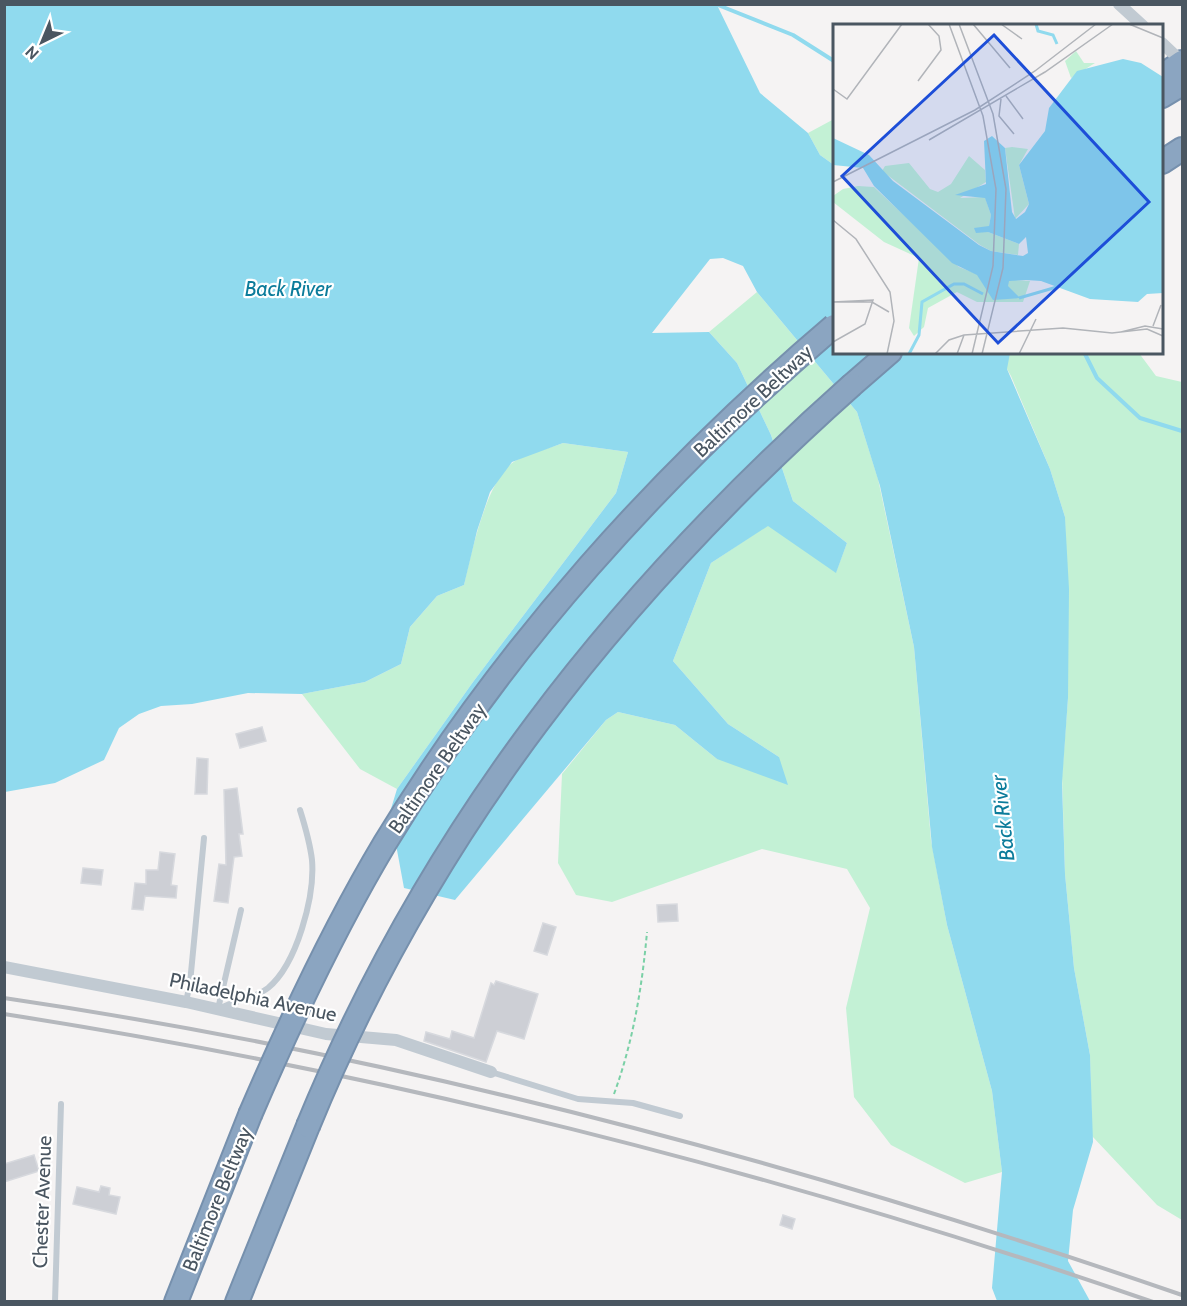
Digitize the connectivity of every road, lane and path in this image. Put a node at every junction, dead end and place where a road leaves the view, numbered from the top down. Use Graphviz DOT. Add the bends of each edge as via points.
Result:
graph roads {
  1 [pos="1119,4"];
  2 [pos="1141,24"];
  3 [pos="1163,45"];
  4 [pos="1182,62"];
  5 [pos="1163,75"];
  6 [pos="1182,84"];
  7 [pos="1163,95"];
  8 [pos="1182,149"];
  9 [pos="1163,161"];
  10 [pos="833,327"];
  11 [pos="889,354"];
  12 [pos="300,810"];
  13 [pos="204,838"];
  14 [pos="241,910"];
  15 [pos="647,933"];
  16 [pos="4,967"];
  17 [pos="186,1002"];
  18 [pos="218,1010"];
  19 [pos="491,1072"];
  20 [pos="611,1101"];
  21 [pos="62,1104"];
  22 [pos="680,1116"];
  23 [pos="55,1302"];
  24 [pos="176,1302"];
  25 [pos="237,1302"];
  1 -- 2 [label="street"];
  3 -- 4 [label="street"];
  4 -- 5 [label="highway"];
  6 -- 7 [label="highway"];
  8 -- 9 [label="highway"];
  10 -- 24 [label="highway, Baltimore Beltway, bridge" via="765,387 606,548 492,688 435,768 385,843 312,977 250,1115"];
  11 -- 25 [label="highway, bridge" via="802,429 703,526 592,652 481,800 410,914 360,1006"];
  12 -- 18 [label="lane" via="312,861 306,916 296,948 268,988"];
  13 -- 17 [label="lane"];
  14 -- 18 [label="lane"];
  15 -- 20 [label="path" via="628,1057"];
  16 -- 17 [label="street, Philadelphia Avenue"];
  17 -- 18 [label="street, Philadelphia Avenue"];
  18 -- 19 [label="street, Philadelphia Avenue" via="326,1034 396,1040"];
  19 -- 20 [label="lane" via="578,1099"];
  20 -- 22 [label="lane" via="655,1107"];
  21 -- 23 [label="lane, Chester Avenue"];
}
